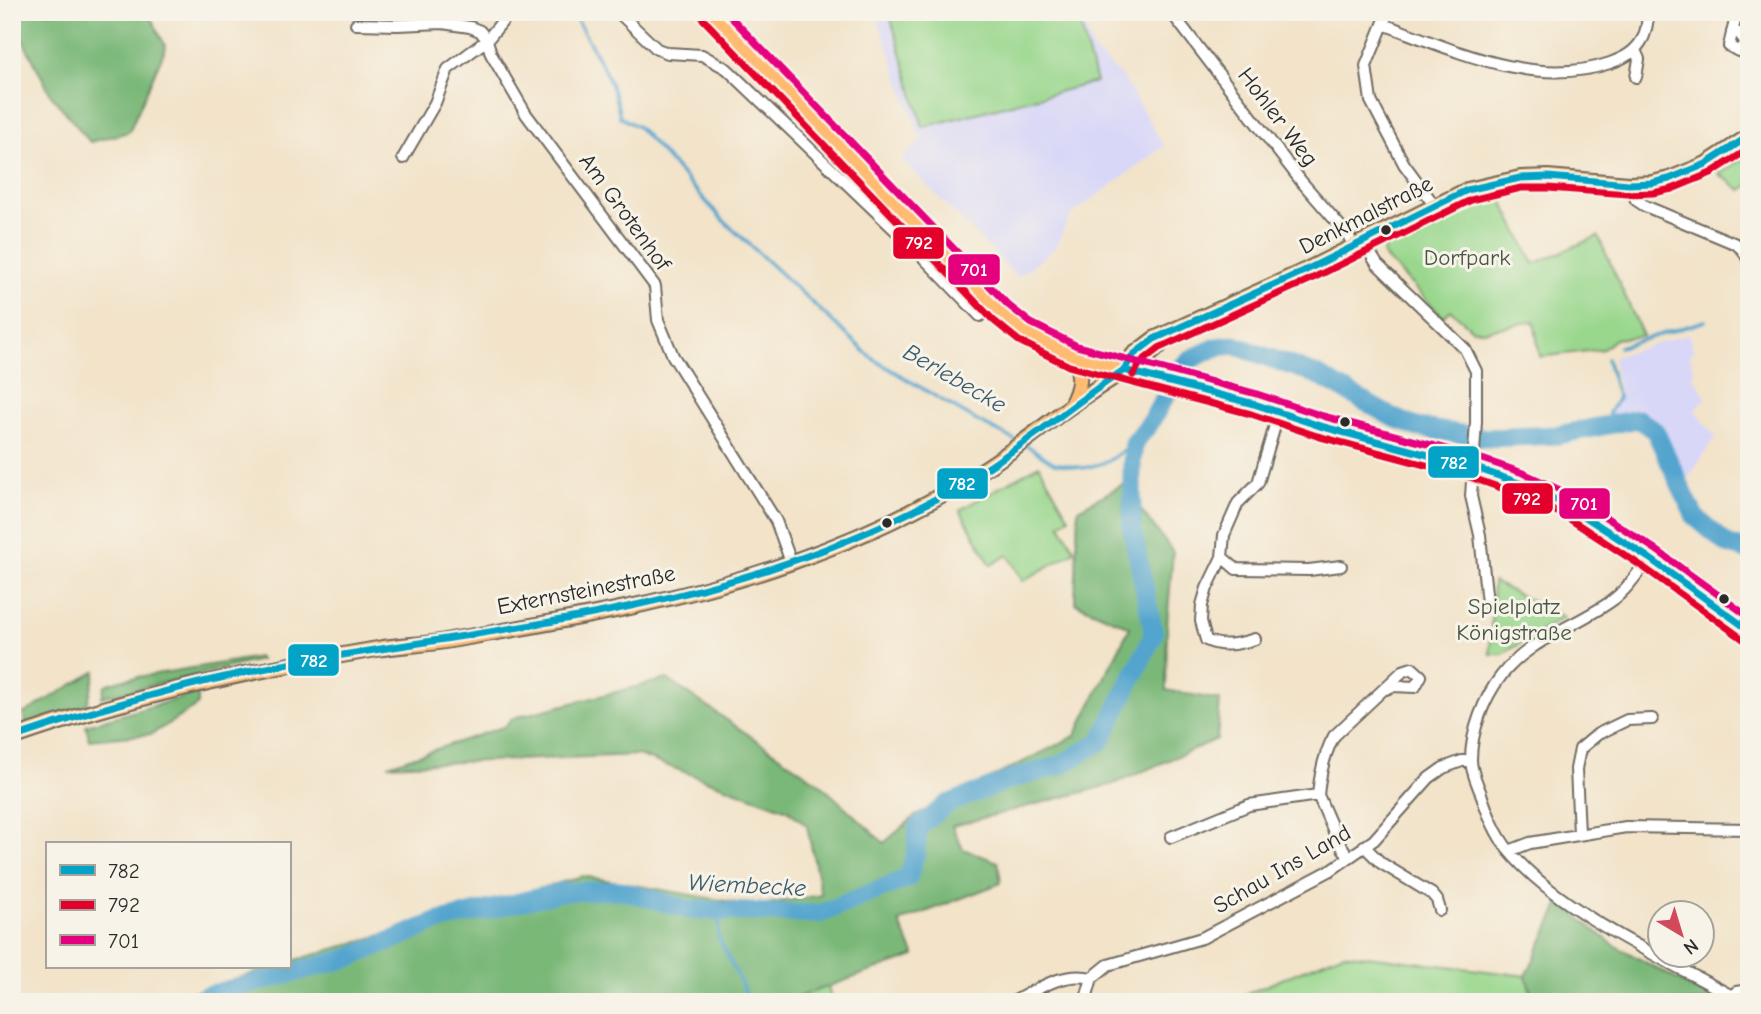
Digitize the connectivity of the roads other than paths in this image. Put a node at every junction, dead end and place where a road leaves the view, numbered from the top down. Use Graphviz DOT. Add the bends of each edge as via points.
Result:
graph roads {
  1 [pos="510,12"];
  2 [pos="618,12"];
  3 [pos="711,12"];
  4 [pos="1171,12"];
  5 [pos="1388,12"];
  6 [pos="1649,12"];
  7 [pos="1737,12"];
  8 [pos="356,24"];
  9 [pos="1384,24"];
  10 [pos="1732,32"];
  11 [pos="487,40"];
  12 [pos="1635,50"];
  13 [pos="1636,77"];
  14 [pos="1749,136"];
  15 [pos="403,158"];
  16 [pos="1629,184"];
  17 [pos="1434,205"];
  18 [pos="1359,245"];
  19 [pos="1749,261"];
  20 [pos="980,316"];
  21 [pos="1073,356"];
  22 [pos="1124,370"];
  23 [pos="1071,406"];
  24 [pos="1279,412"];
  25 [pos="1473,467"];
  26 [pos="1222,557"];
  27 [pos="1649,558"];
  28 [pos="791,562"];
  29 [pos="1341,566"];
  30 [pos="1487,603"];
  31 [pos="1749,630"];
  32 [pos="1255,639"];
  33 [pos="1386,689"];
  34 [pos="1651,719"];
  35 [pos="12,738"];
  36 [pos="1471,761"];
  37 [pos="1318,795"];
  38 [pos="1749,829"];
  39 [pos="1579,833"];
  40 [pos="1171,837"];
  41 [pos="1364,846"];
  42 [pos="1509,851"];
  43 [pos="1349,857"];
  44 [pos="1440,910"];
  45 [pos="1092,978"];
  46 [pos="1749,990"];
  47 [pos="1735,999"];
  48 [pos="1013,1002"];
  49 [pos="1085,1002"];
  1 -- 11 [label="street"];
  2 -- 20 [label="street" via="656,49 702,55 727,69"];
  3 -- 21 [label="main road" via="1005,317"];
  4 -- 18 [label="street, Hohler Weg" via="1294,174"];
  5 -- 9 [label="street"];
  6 -- 12 [label="street" via="1644,36"];
  7 -- 10 [label="street"];
  8 -- 11 [label="street" via="442,23 470,27"];
  9 -- 12 [label="street" via="1461,52 1536,71 1583,70"];
  9 -- 17 [label="street" via="1365,71 1371,101 1396,151"];
  11 -- 15 [label="street" via="448,69 435,103"];
  11 -- 28 [label="street, Am Grotenhof" via="526,114 655,286 658,320 673,356 776,521"];
  12 -- 13 [label="street" via="1639,59"];
  14 -- 16 [label="main road, Denkmalstraße" via="1688,173"];
  16 -- 17 [label="main road, Denkmalstraße" via="1520,178 1468,190"];
  16 -- 19 [label="street" via="1636,201 1736,244"];
  17 -- 18 [label="main road, Denkmalstraße"];
  18 -- 22 [label="main road, Denkmalstraße" via="1140,349"];
  18 -- 25 [label="street, Hohler Weg" via="1465,349 1478,378"];
  21 -- 22 [label="main road"];
  21 -- 23 [label="main road" via="1080,379"];
  22 -- 23 [label="main road, Externsteinestraße"];
  22 -- 24 [label="main road"];
  23 -- 28 [label="main road, Externsteinestraße" via="978,474 923,505"];
  24 -- 25 [label="main road"];
  24 -- 26 [label="street" via="1258,483 1238,503 1224,535"];
  25 -- 27 [label="main road" via="1567,505"];
  25 -- 30 [label="street, Hohler Weg" via="1471,496"];
  26 -- 29 [label="street" via="1236,569"];
  26 -- 32 [label="street" via="1202,605 1203,636 1214,644 1236,645"];
  27 -- 31 [label="main road"];
  27 -- 36 [label="street" via="1612,600 1517,658 1501,676 1487,697 1476,728"];
  28 -- 35 [label="main road, Externsteinestraße" via="637,606 206,682"];
  33 -- 33 [label="street" via="1408,669 1420,676 1415,687"];
  33 -- 37 [label="street" via="1334,736"];
  34 -- 39 [label="street" via="1627,720 1598,734 1580,750 1576,769"];
  36 -- 41 [label="street, Schau Ins Land" via="1443,768 1429,778"];
  36 -- 42 [label="street" via="1488,816"];
  37 -- 40 [label="street" via="1249,805"];
  37 -- 43 [label="street"];
  38 -- 39 [label="street" via="1626,827"];
  39 -- 42 [label="street"];
  41 -- 43 [label="street, Schau Ins Land"];
  41 -- 44 [label="street" via="1381,863 1432,894"];
  42 -- 47 [label="street" via="1552,891 1603,925"];
  43 -- 45 [label="street, Schau Ins Land" via="1202,938 1108,965"];
  45 -- 48 [label="street, Schau Ins Land" via="1062,977"];
  45 -- 49 [label="street"];
  46 -- 47 [label="street" via="1736,992"];
}
